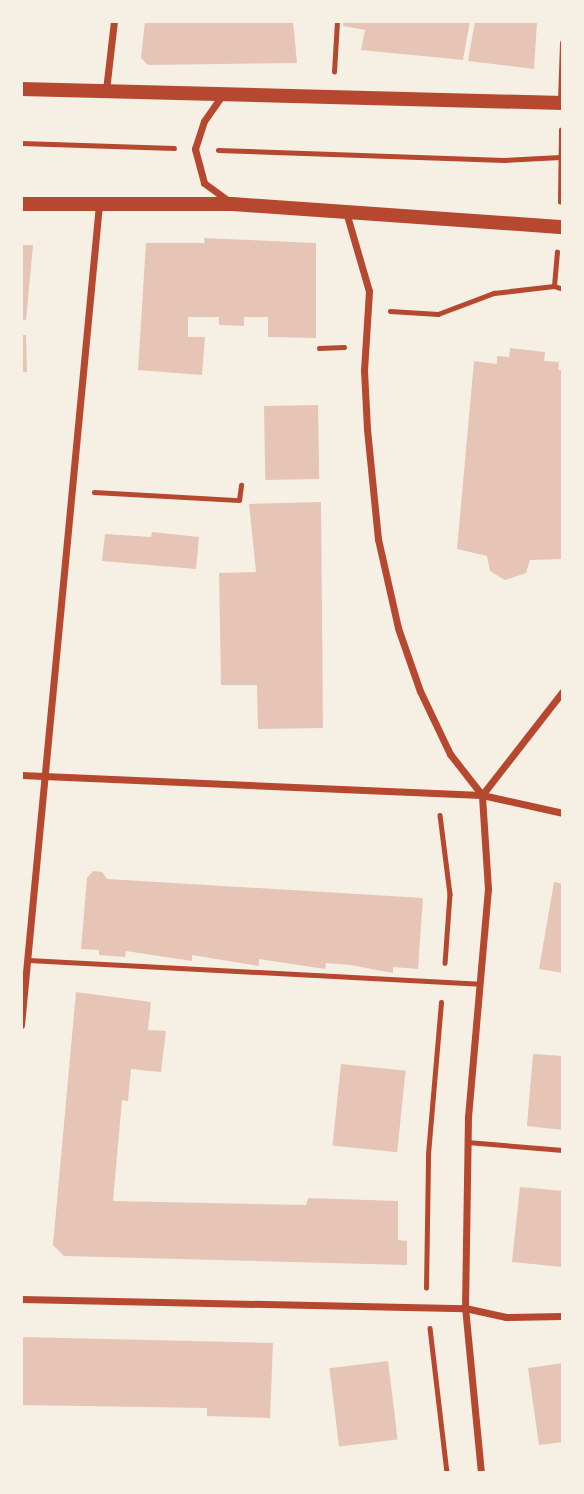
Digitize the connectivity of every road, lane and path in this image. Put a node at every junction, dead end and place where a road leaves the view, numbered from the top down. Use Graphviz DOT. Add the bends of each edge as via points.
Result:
graph roads {
  1 [pos="114,21"];
  2 [pos="337,21"];
  3 [pos="563,43"];
  4 [pos="21,89"];
  5 [pos="107,90"];
  6 [pos="223,93"];
  7 [pos="334,98"];
  8 [pos="562,103"];
  9 [pos="561,130"];
  10 [pos="21,144"];
  11 [pos="195,149"];
  12 [pos="560,157"];
  13 [pos="21,204"];
  14 [pos="232,204"];
  15 [pos="99,205"];
  16 [pos="560,205"];
  17 [pos="346,212"];
  18 [pos="563,227"];
  19 [pos="557,252"];
  20 [pos="554,286"];
  21 [pos="563,289"];
  22 [pos="368,310"];
  23 [pos="241,485"];
  24 [pos="74,491"];
  25 [pos="563,691"];
  26 [pos="21,775"];
  27 [pos="47,776"];
  28 [pos="436,793"];
  29 [pos="482,795"];
  30 [pos="563,813"];
  31 [pos="28,960"];
  32 [pos="443,982"];
  33 [pos="479,985"];
  34 [pos="21,1026"];
  35 [pos="467,1142"];
  36 [pos="563,1150"];
  37 [pos="21,1299"];
  38 [pos="428,1307"];
  39 [pos="465,1308"];
  40 [pos="563,1316"];
  41 [pos="447,1473"];
  42 [pos="481,1473"];
  1 -- 5 [label="street"];
  2 -- 7 [label="path"];
  3 -- 8 [label="street"];
  4 -- 5 [label="main road"];
  5 -- 6 [label="main road"];
  6 -- 7 [label="main road"];
  6 -- 11 [label="street" via="204,121"];
  7 -- 8 [label="main road"];
  9 -- 12 [label="path"];
  10 -- 11 [label="path"];
  11 -- 12 [label="path" via="504,160"];
  11 -- 14 [label="street" via="204,183"];
  12 -- 16 [label="path"];
  13 -- 15 [label="main road"];
  14 -- 15 [label="main road"];
  14 -- 17 [label="main road"];
  15 -- 24 [label="street"];
  17 -- 18 [label="main road"];
  17 -- 22 [label="street" via="369,291"];
  19 -- 20 [label="path"];
  20 -- 21 [label="path"];
  20 -- 22 [label="path" via="494,293 438,314"];
  22 -- 29 [label="street" via="364,370 376,525 398,628 420,691 450,754"];
  23 -- 24 [label="path" via="240,500"];
  24 -- 27 [label="street"];
  25 -- 29 [label="street"];
  26 -- 27 [label="street"];
  27 -- 28 [label="street"];
  27 -- 31 [label="street"];
  28 -- 29 [label="street"];
  28 -- 32 [label="path" via="450,894"];
  29 -- 30 [label="street"];
  29 -- 33 [label="street" via="488,889"];
  31 -- 32 [label="lane"];
  31 -- 34 [label="street"];
  32 -- 33 [label="lane"];
  32 -- 38 [label="path" via="428,1154"];
  33 -- 35 [label="street"];
  35 -- 36 [label="lane"];
  35 -- 39 [label="street"];
  37 -- 38 [label="street"];
  38 -- 39 [label="street"];
  38 -- 41 [label="path"];
  39 -- 40 [label="street" via="506,1317"];
  39 -- 42 [label="street"];
}
